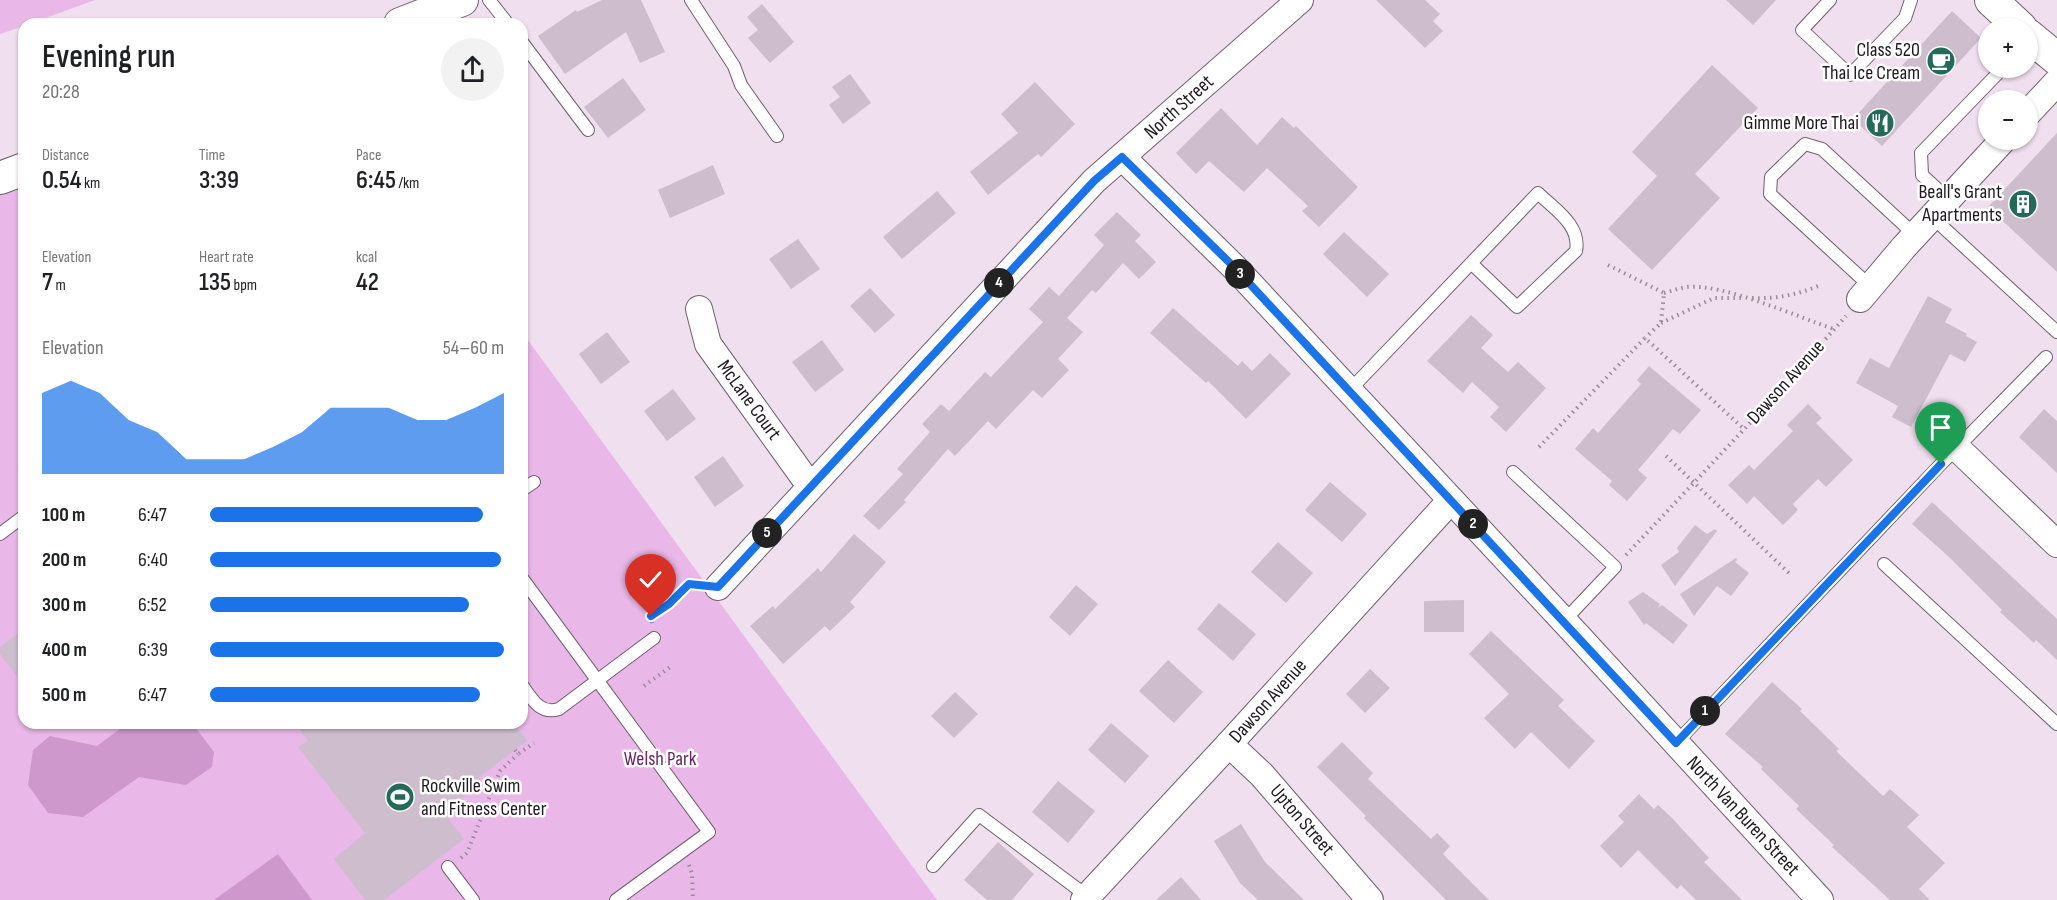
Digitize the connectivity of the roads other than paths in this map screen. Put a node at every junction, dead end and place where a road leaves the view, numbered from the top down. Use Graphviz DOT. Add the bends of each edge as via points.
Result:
graph roads {
  1 [pos="462,0"];
  2 [pos="489,0"];
  3 [pos="691,0"];
  4 [pos="1299,0"];
  5 [pos="1830,0"];
  6 [pos="1911,0"];
  7 [pos="1991,0"];
  8 [pos="416,18"];
  9 [pos="503,18"];
  10 [pos="2010,18"];
  11 [pos="2038,43"];
  12 [pos="528,50"];
  13 [pos="2057,59"];
  14 [pos="1993,78"];
  15 [pos="2057,82"];
  16 [pos="2038,102"];
  17 [pos="588,130"];
  18 [pos="777,136"];
  19 [pos="1994,150"];
  20 [pos="1122,157"];
  21 [pos="18,171"];
  22 [pos="0,178"];
  23 [pos="1931,217"];
  24 [pos="1471,263"];
  25 [pos="1866,293"];
  26 [pos="699,309"];
  27 [pos="2057,332"];
  28 [pos="2046,357"];
  29 [pos="1349,391"];
  30 [pos="1956,448"];
  31 [pos="1513,472"];
  32 [pos="534,482"];
  33 [pos="528,486"];
  34 [pos="810,486"];
  35 [pos="1451,501"];
  36 [pos="18,520"];
  37 [pos="0,534"];
  38 [pos="2057,544"];
  39 [pos="1884,564"];
  40 [pos="718,587"];
  41 [pos="528,591"];
  42 [pos="1564,621"];
  43 [pos="654,638"];
  44 [pos="599,680"];
  45 [pos="528,692"];
  46 [pos="2057,724"];
  47 [pos="1676,743"];
  48 [pos="1230,744"];
  49 [pos="933,866"];
  50 [pos="449,868"];
  51 [pos="1086,898"];
  52 [pos="473,900"];
  53 [pos="616,900"];
  54 [pos="1370,900"];
  55 [pos="1820,900"];
  1 -- 8 [label="street"];
  2 -- 9 [label="lane"];
  3 -- 18 [label="lane" via="734,66 741,85"];
  4 -- 20 [label="street, North Street"];
  5 -- 6 [label="lane" via="1802,30 1851,75 1905,18"];
  7 -- 10 [label="street"];
  11 -- 13 [label="street"];
  12 -- 17 [label="lane"];
  14 -- 23 [label="lane" via="1922,153 1922,175"];
  15 -- 16 [label="street"];
  19 -- 23 [label="street"];
  20 -- 29 [label="street, North Van Buren Street" via="1236,269"];
  20 -- 34 [label="street, North Street" via="1094,181"];
  21 -- 22 [label="street"];
  23 -- 25 [label="street"];
  23 -- 25 [label="lane" via="1822,149 1805,144 1771,177 1770,194"];
  23 -- 27 [label="lane"];
  24 -- 24 [label="lane" via="1538,193 1575,229 1578,240 1576,251 1516,307"];
  24 -- 29 [label="lane"];
  26 -- 34 [label="street, McLane Court" via="708,345"];
  28 -- 30 [label="lane"];
  29 -- 35 [label="street, North Van Buren Street"];
  30 -- 38 [label="street"];
  30 -- 47 [label="lane"];
  31 -- 42 [label="lane" via="1615,567"];
  32 -- 33 [label="lane"];
  34 -- 40 [label="street, North Street"];
  35 -- 42 [label="street, North Van Buren Street"];
  35 -- 48 [label="street, Dawson Avenue"];
  36 -- 37 [label="lane"];
  39 -- 46 [label="lane"];
  41 -- 44 [label="lane"];
  42 -- 47 [label="street, North Van Buren Street"];
  43 -- 44 [label="lane"];
  44 -- 45 [label="lane" via="551,712 542,709"];
  44 -- 53 [label="lane" via="709,832"];
  47 -- 55 [label="street, North Van Buren Street"];
  48 -- 51 [label="street, Dawson Avenue"];
  48 -- 54 [label="street, Upton Street" via="1263,775"];
  49 -- 51 [label="lane" via="979,815"];
  50 -- 52 [label="lane"];
}
